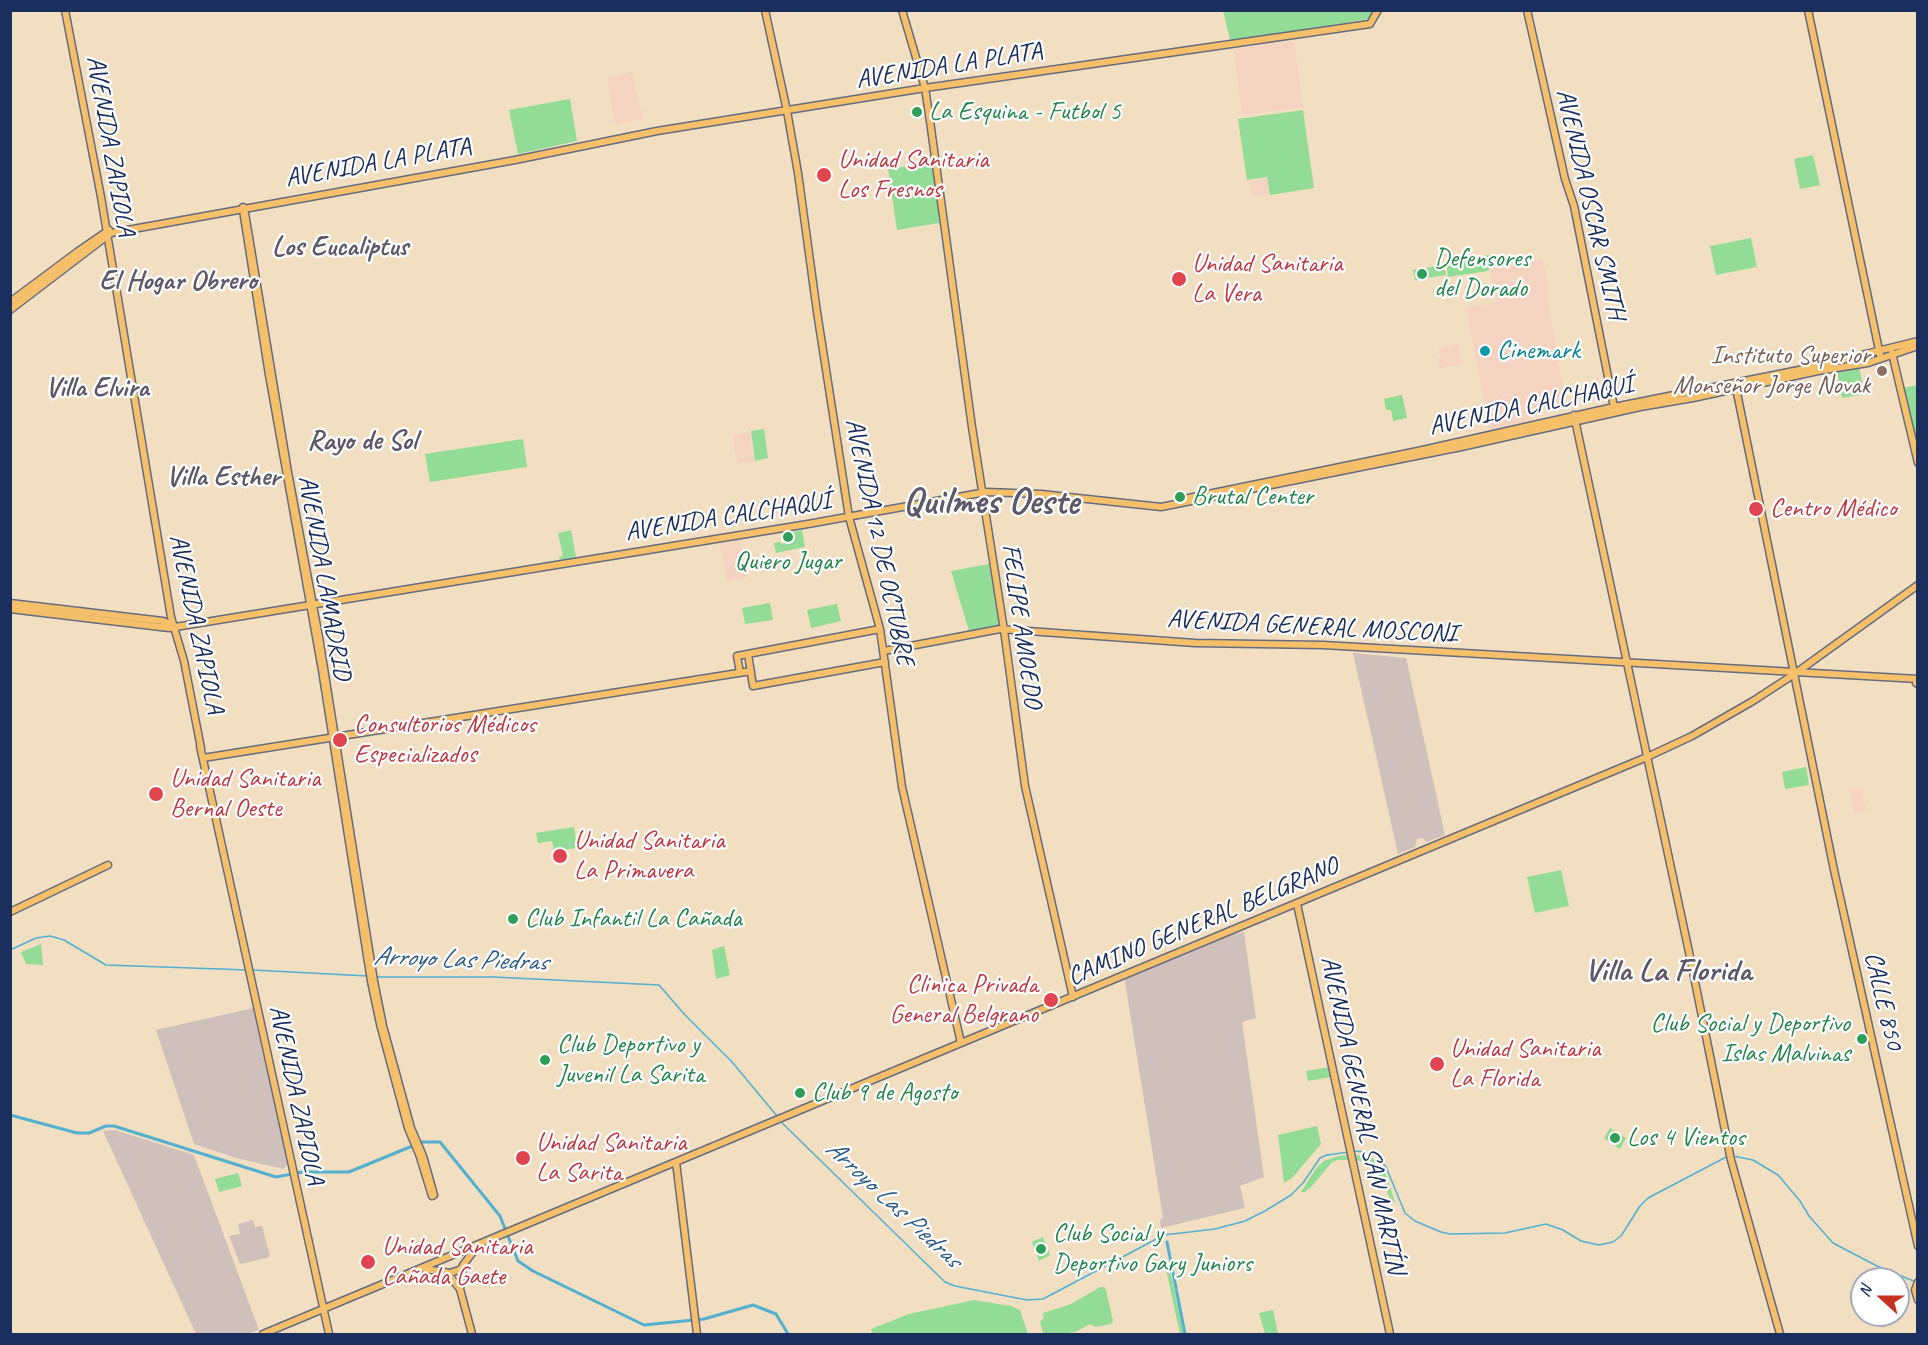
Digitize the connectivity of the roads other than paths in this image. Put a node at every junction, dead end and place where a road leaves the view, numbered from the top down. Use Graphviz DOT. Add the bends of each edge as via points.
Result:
graph roads {
  1 [pos="65,10"];
  2 [pos="765,10"];
  3 [pos="902,10"];
  4 [pos="1378,10"];
  5 [pos="1527,10"];
  6 [pos="1808,10"];
  7 [pos="925,88"];
  8 [pos="787,111"];
  9 [pos="243,208"];
  10 [pos="107,233"];
  11 [pos="63,265"];
  12 [pos="10,302"];
  13 [pos="10,310"];
  14 [pos="1917,341"];
  15 [pos="1917,346"];
  16 [pos="1892,352"];
  17 [pos="1880,355"];
  18 [pos="1736,386"];
  19 [pos="1615,408"];
  20 [pos="1591,417"];
  21 [pos="1575,418"];
  22 [pos="1564,421"];
  23 [pos="1917,463"];
  24 [pos="982,493"];
  25 [pos="1152,507"];
  26 [pos="849,517"];
  27 [pos="1915,587"];
  28 [pos="10,603"];
  29 [pos="311,604"];
  30 [pos="10,609"];
  31 [pos="170,625"];
  32 [pos="880,629"];
  33 [pos="1004,630"];
  34 [pos="884,651"];
  35 [pos="748,654"];
  36 [pos="885,662"];
  37 [pos="1627,663"];
  38 [pos="751,671"];
  39 [pos="740,672"];
  40 [pos="1794,674"];
  41 [pos="1917,682"];
  42 [pos="334,737"];
  43 [pos="1647,757"];
  44 [pos="203,758"];
  45 [pos="1297,904"];
  46 [pos="10,910"];
  47 [pos="1073,997"];
  48 [pos="961,1043"];
  49 [pos="676,1162"];
  50 [pos="433,1196"];
  51 [pos="484,1242"];
  52 [pos="1917,1246"];
  53 [pos="455,1255"];
  54 [pos="445,1259"];
  55 [pos="463,1266"];
  56 [pos="412,1272"];
  57 [pos="447,1273"];
  58 [pos="1917,1284"];
  59 [pos="460,1289"];
  60 [pos="1917,1300"];
  61 [pos="322,1310"];
  62 [pos="262,1335"];
  63 [pos="328,1335"];
  64 [pos="471,1335"];
  65 [pos="697,1335"];
  66 [pos="1390,1335"];
  67 [pos="1780,1335"];
  1 -- 10 [label="main road, AVENIDA ZAPIOLA"];
  2 -- 8 [label="main road, AVENIDA 12 DE OCTUBRE"];
  3 -- 7 [label="main road, FELIPE AMOEDO"];
  4 -- 7 [label="main road, AVENIDA LA PLATA" via="1370,24"];
  5 -- 19 [label="main road, AVENIDA OSCAR SMITH" via="1574,206"];
  6 -- 17 [label="main road"];
  7 -- 8 [label="main road, AVENIDA LA PLATA"];
  7 -- 24 [label="main road, FELIPE AMOEDO"];
  8 -- 9 [label="main road, AVENIDA LA PLATA" via="645,133"];
  8 -- 26 [label="main road, AVENIDA 12 DE OCTUBRE"];
  9 -- 10 [label="main road, AVENIDA LA PLATA"];
  9 -- 29 [label="main road, AVENIDA LAMADRID"];
  10 -- 11 [label="main road"];
  10 -- 31 [label="main road, AVENIDA ZAPIOLA"];
  11 -- 12 [label="main road"];
  11 -- 13 [label="main road"];
  14 -- 16 [label="main road, AVENIDA CALCHAQUÍ"];
  15 -- 16 [label="main road, AVENIDA CALCHAQUÍ"];
  16 -- 17 [label="main road, AVENIDA CALCHAQUÍ"];
  16 -- 23 [label="main road"];
  17 -- 18 [label="main road, AVENIDA CALCHAQUÍ" via="1868,363"];
  18 -- 19 [label="main road, AVENIDA CALCHAQUÍ"];
  18 -- 20 [label="main road, AVENIDA CALCHAQUÍ"];
  18 -- 40 [label="main road, CALLE 850"];
  19 -- 20 [label="main road"];
  19 -- 21 [label="main road, AVENIDA CALCHAQUÍ"];
  20 -- 21 [label="main road, AVENIDA CALCHAQUÍ"];
  21 -- 22 [label="main road, AVENIDA CALCHAQUÍ"];
  21 -- 37 [label="main road"];
  22 -- 25 [label="main road, AVENIDA CALCHAQUÍ"];
  22 -- 25 [label="main road, AVENIDA CALCHAQUÍ" via="1562,426"];
  24 -- 25 [label="main road, AVENIDA CALCHAQUÍ" via="1041,494"];
  24 -- 26 [label="main road, AVENIDA CALCHAQUÍ"];
  24 -- 33 [label="main road, FELIPE AMOEDO"];
  26 -- 29 [label="main road, AVENIDA CALCHAQUÍ"];
  26 -- 32 [label="main road, AVENIDA 12 DE OCTUBRE"];
  27 -- 40 [label="main road, CAMINO GENERAL BELGRANO"];
  28 -- 31 [label="main road"];
  29 -- 31 [label="main road, AVENIDA CALCHAQUÍ"];
  29 -- 42 [label="main road, AVENIDA LAMADRID"];
  30 -- 31 [label="main road"];
  31 -- 44 [label="main road, AVENIDA ZAPIOLA" via="183,661"];
  32 -- 34 [label="main road, AVENIDA 12 DE OCTUBRE"];
  32 -- 35 [label="main road"];
  33 -- 34 [label="main road, AVENIDA GENERAL MOSCONI"];
  33 -- 37 [label="main road, AVENIDA GENERAL MOSCONI"];
  33 -- 47 [label="main road, FELIPE AMOEDO" via="1025,790"];
  34 -- 36 [label="main road, AVENIDA 12 DE OCTUBRE"];
  35 -- 38 [label="main road"];
  35 -- 39 [label="main road" via="737,656"];
  36 -- 38 [label="main road" via="753,686"];
  36 -- 48 [label="main road, AVENIDA 12 DE OCTUBRE" via="902,787"];
  37 -- 40 [label="main road, AVENIDA GENERAL MOSCONI"];
  37 -- 43 [label="main road"];
  38 -- 39 [label="main road"];
  39 -- 42 [label="main road"];
  40 -- 41 [label="main road, AVENIDA GENERAL MOSCONI"];
  40 -- 43 [label="main road, CAMINO GENERAL BELGRANO" via="1722,720"];
  40 -- 52 [label="main road, CALLE 850"];
  42 -- 44 [label="main road"];
  42 -- 50 [label="main road, AVENIDA LAMADRID" via="380,1024"];
  43 -- 45 [label="main road, CAMINO GENERAL BELGRANO"];
  43 -- 67 [label="main road" via="1731,1160"];
  44 -- 61 [label="main road, AVENIDA ZAPIOLA"];
  45 -- 47 [label="main road, CAMINO GENERAL BELGRANO"];
  45 -- 66 [label="main road, AVENIDA GENERAL SAN MARTÍN"];
  46 -- 46 [label="main road" via="108,865"];
  47 -- 48 [label="main road, CAMINO GENERAL BELGRANO"];
  48 -- 49 [label="main road, CAMINO GENERAL BELGRANO"];
  49 -- 51 [label="main road, CAMINO GENERAL BELGRANO"];
  49 -- 65 [label="main road"];
  51 -- 53 [label="main road, CAMINO GENERAL BELGRANO"];
  51 -- 55 [label="main road, CAMINO GENERAL BELGRANO"];
  53 -- 54 [label="main road"];
  53 -- 55 [label="main road" via="462,1258"];
  54 -- 56 [label="main road"];
  54 -- 57 [label="main road" via="442,1266"];
  55 -- 57 [label="main road"];
  55 -- 59 [label="main road"];
  56 -- 57 [label="main road" via="431,1269"];
  56 -- 61 [label="main road"];
  57 -- 59 [label="main road"];
  58 -- 60 [label="main road"];
  59 -- 64 [label="main road"];
  61 -- 62 [label="main road"];
  61 -- 63 [label="main road, AVENIDA ZAPIOLA"];
}
